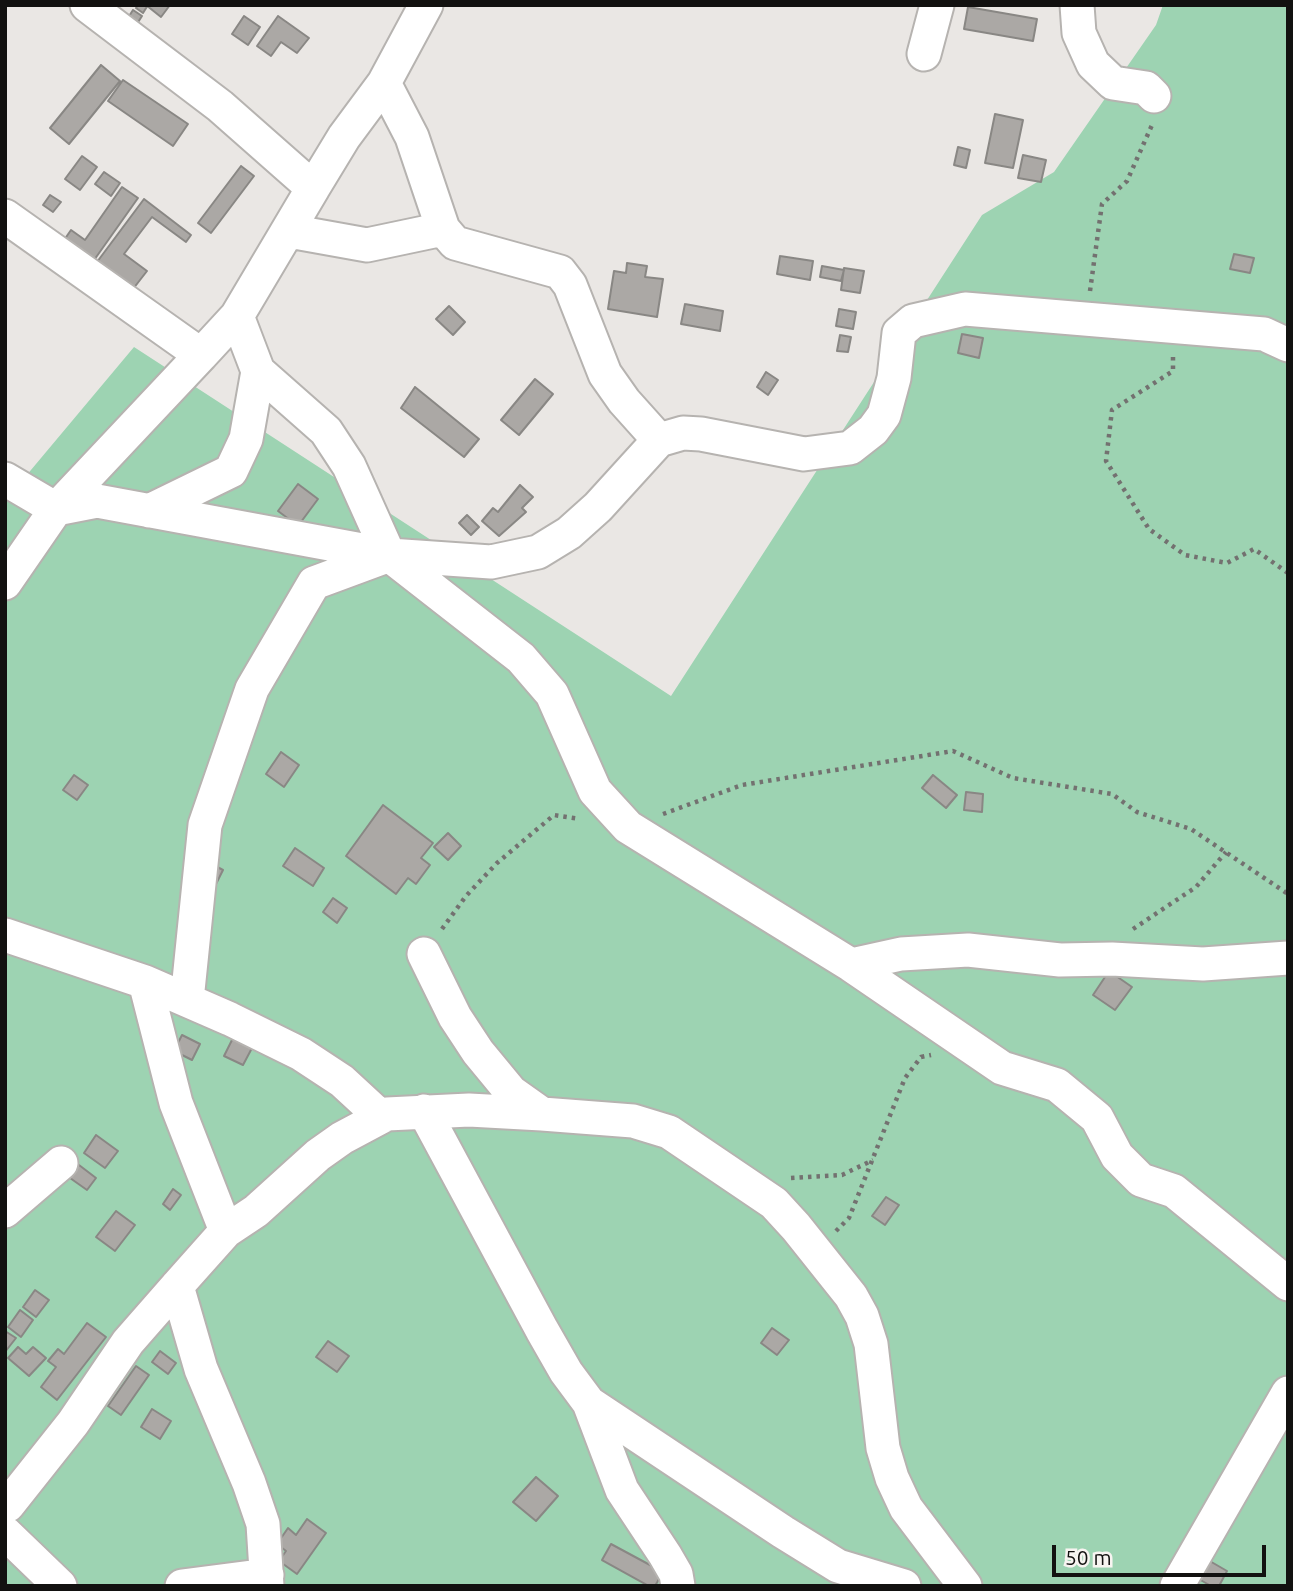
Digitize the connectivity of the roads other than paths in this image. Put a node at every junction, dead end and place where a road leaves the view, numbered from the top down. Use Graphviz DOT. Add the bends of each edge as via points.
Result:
graph roads {
  1 [pos="87,5"];
  2 [pos="426,5"];
  3 [pos="937,5"];
  4 [pos="1077,5"];
  5 [pos="924,54"];
  6 [pos="384,83"];
  7 [pos="1154,96"];
  8 [pos="313,188"];
  9 [pos="5,216"];
  10 [pos="443,229"];
  11 [pos="289,230"];
  12 [pos="237,316"];
  13 [pos="1288,345"];
  14 [pos="201,355"];
  15 [pos="258,371"];
  16 [pos="659,440"];
  17 [pos="5,479"];
  18 [pos="56,509"];
  19 [pos="149,511"];
  20 [pos="389,555"];
  21 [pos="5,583"];
  22 [pos="5,935"];
  23 [pos="424,954"];
  24 [pos="1288,958"];
  25 [pos="851,965"];
  26 [pos="145,982"];
  27 [pos="187,1000"];
  28 [pos="424,1111"];
  29 [pos="542,1114"];
  30 [pos="382,1117"];
  31 [pos="61,1163"];
  32 [pos="5,1211"];
  33 [pos="226,1231"];
  34 [pos="1288,1284"];
  35 [pos="177,1286"];
  36 [pos="1288,1392"];
  37 [pos="589,1403"];
  38 [pos="6,1516"];
  39 [pos="267,1580"];
  40 [pos="955,1584"];
  41 [pos="60,1586"];
  42 [pos="182,1586"];
  43 [pos="678,1586"];
  44 [pos="904,1586"];
  45 [pos="1177,1586"];
  1 -- 8 [label="street" via="220,106"];
  2 -- 6 [label="street"];
  3 -- 5 [label="street"];
  4 -- 7 [label="street" via="1079,33 1093,64 1114,83 1146,88"];
  6 -- 8 [label="street"];
  6 -- 10 [label="street" via="417,150"];
  8 -- 11 [label="street"];
  9 -- 14 [label="street"];
  10 -- 11 [label="street" via="368,245"];
  10 -- 16 [label="street" via="454,243 561,272 605,374"];
  11 -- 12 [label="street"];
  12 -- 14 [label="street"];
  12 -- 15 [label="street"];
  13 -- 16 [label="street" via="1264,334 965,309 913,321 899,333 884,415 862,440 838,451 786,453 683,433"];
  14 -- 18 [label="street"];
  15 -- 19 [label="street" via="247,439 231,471"];
  15 -- 20 [label="street" via="326,431 348,466"];
  16 -- 20 [label="street" via="598,507 538,552 491,562"];
  17 -- 18 [label="street"];
  18 -- 19 [label="street" via="97,501"];
  18 -- 21 [label="street"];
  19 -- 20 [label="street"];
  20 -- 25 [label="street" via="521,658 552,694 595,790 628,827"];
  20 -- 27 [label="street" via="314,583 251,689 205,825"];
  22 -- 26 [label="street"];
  23 -- 29 [label="street" via="478,1052 511,1092"];
  24 -- 25 [label="street" via="1203,964 1060,960 968,950 901,954"];
  25 -- 34 [label="street" via="1002,1068 1057,1085 1097,1118 1117,1156 1141,1180 1174,1191"];
  26 -- 27 [label="street"];
  26 -- 33 [label="street" via="176,1103"];
  27 -- 30 [label="street" via="301,1054 342,1081"];
  28 -- 29 [label="street"];
  28 -- 30 [label="street"];
  28 -- 37 [label="street" via="542,1330"];
  29 -- 40 [label="street" via="634,1121 669,1132 774,1203 816,1251 862,1316 871,1344 883,1448 906,1508"];
  30 -- 33 [label="street" via="326,1149 256,1211"];
  31 -- 32 [label="street"];
  33 -- 35 [label="street"];
  35 -- 38 [label="street" via="128,1342"];
  35 -- 39 [label="street" via="201,1369 263,1524"];
  36 -- 45 [label="street"];
  37 -- 43 [label="street" via="622,1490 665,1555"];
  37 -- 44 [label="street" via="838,1566"];
  38 -- 41 [label="street"];
  39 -- 42 [label="street"];
}
